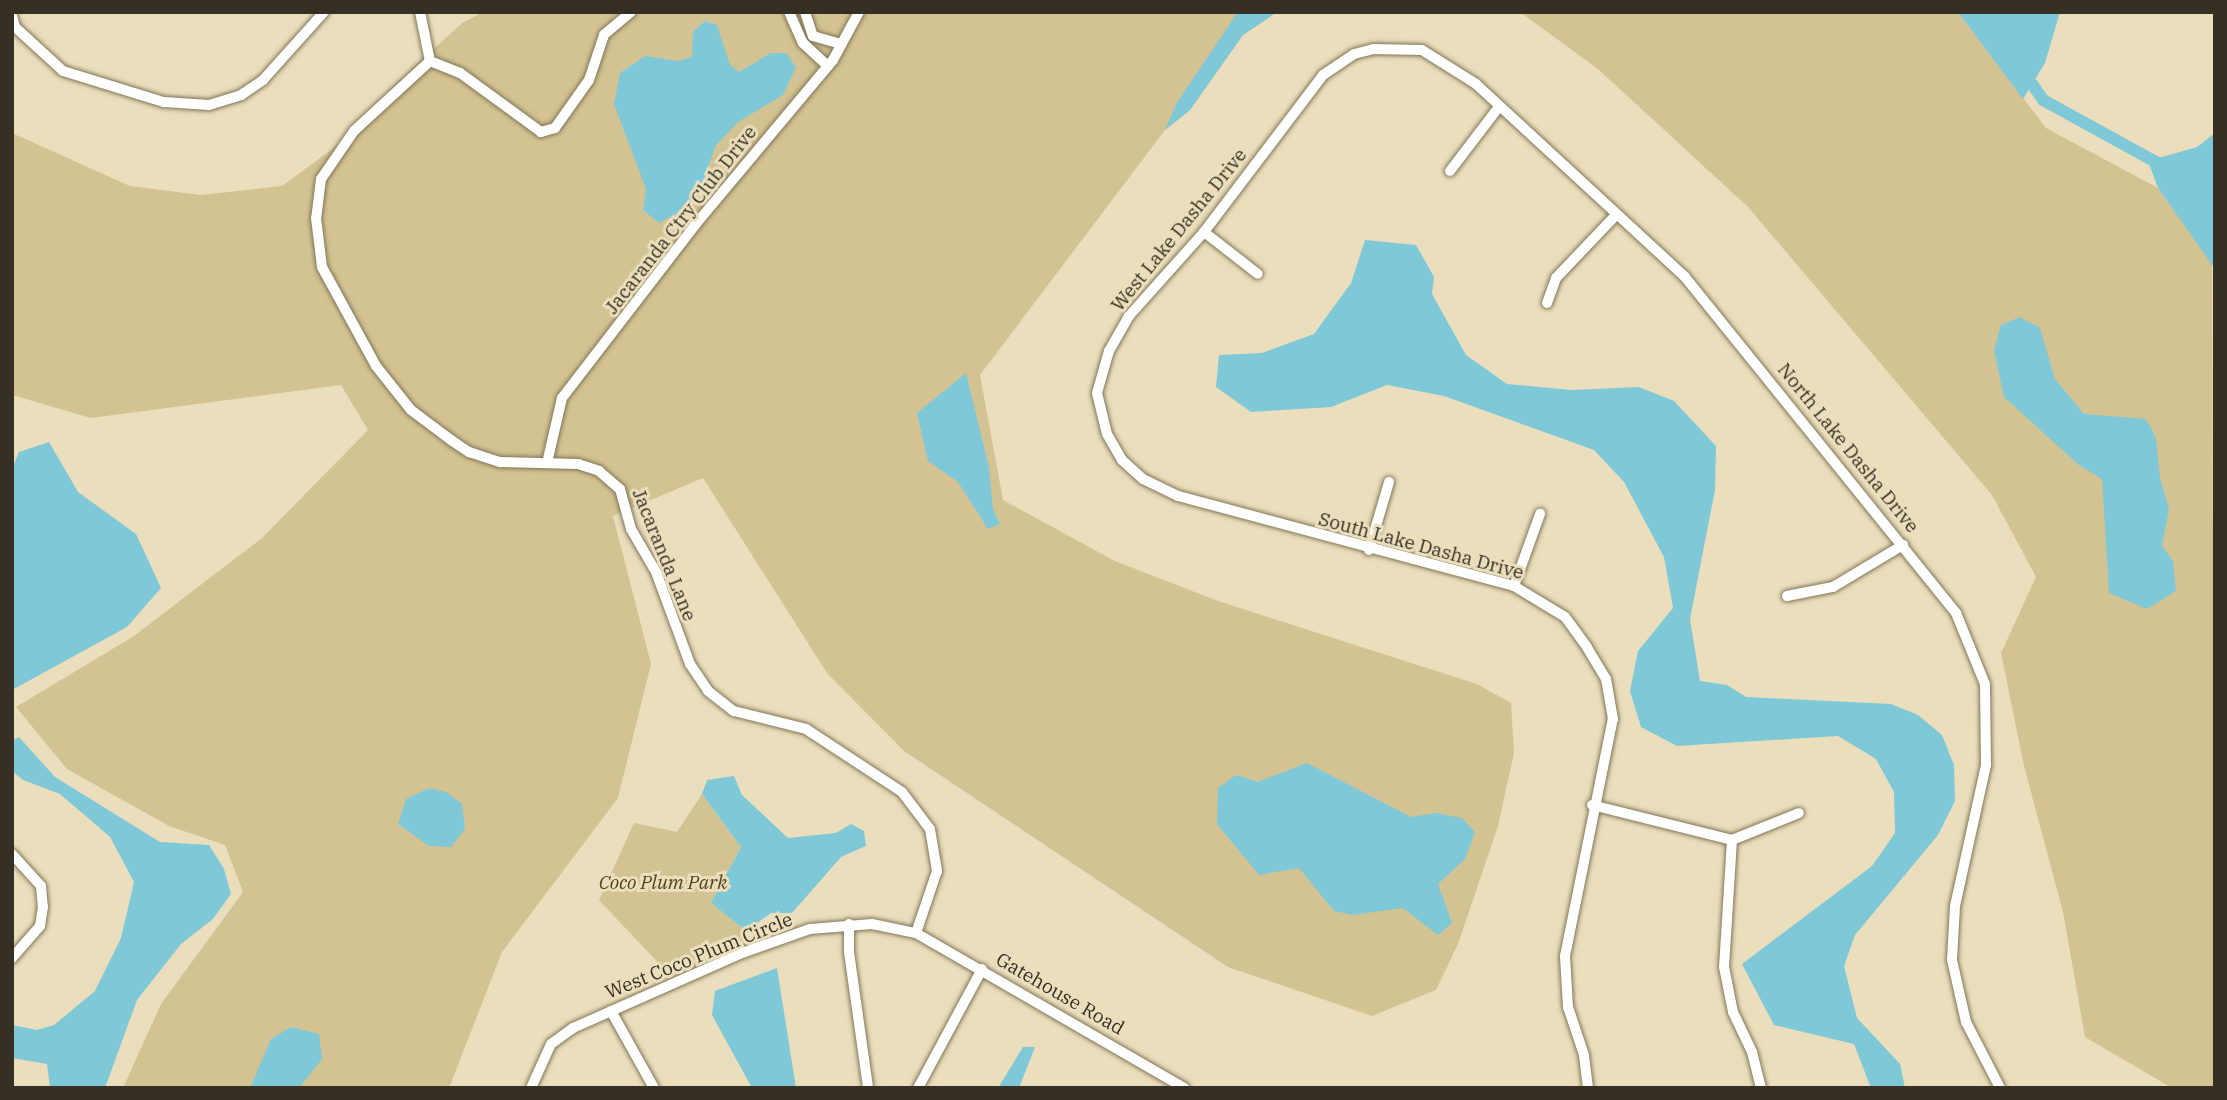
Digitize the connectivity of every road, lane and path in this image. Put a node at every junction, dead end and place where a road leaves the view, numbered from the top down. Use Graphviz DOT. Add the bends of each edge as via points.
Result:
graph roads {
  1 [pos="324,12"];
  2 [pos="420,12"];
  3 [pos="632,12"];
  4 [pos="789,12"];
  5 [pos="805,12"];
  6 [pos="859,12"];
  7 [pos="12,16"];
  8 [pos="841,44"];
  9 [pos="430,61"];
  10 [pos="828,66"];
  11 [pos="1323,75"];
  12 [pos="1498,108"];
  13 [pos="1450,171"];
  14 [pos="1617,215"];
  15 [pos="1204,232"];
  16 [pos="1258,274"];
  17 [pos="1547,303"];
  18 [pos="1122,460"];
  19 [pos="547,463"];
  20 [pos="1389,482"];
  21 [pos="1540,514"];
  22 [pos="1903,545"];
  23 [pos="1369,550"];
  24 [pos="1514,586"];
  25 [pos="1787,596"];
  26 [pos="1592,805"];
  27 [pos="1799,813"];
  28 [pos="1732,839"];
  29 [pos="12,854"];
  30 [pos="849,924"];
  31 [pos="916,933"];
  32 [pos="12,958"];
  33 [pos="982,969"];
  34 [pos="611,1011"];
  35 [pos="531,1088"];
  36 [pos="654,1088"];
  37 [pos="868,1088"];
  38 [pos="918,1088"];
  39 [pos="1185,1088"];
  40 [pos="1588,1088"];
  41 [pos="1761,1088"];
  42 [pos="2000,1088"];
  1 -- 7 [label="street" via="263,80 241,95 209,105 164,102 62,71 15,27"];
  2 -- 9 [label="street"];
  3 -- 9 [label="street" via="604,35 589,80 555,128 541,132 460,73"];
  4 -- 10 [label="street" via="803,43"];
  5 -- 8 [label="street" via="813,36"];
  6 -- 8 [label="street, Jacaranda Ctry Club Drive"];
  8 -- 10 [label="street, Jacaranda Ctry Club Drive"];
  9 -- 19 [label="street, Jacaranda Lane" via="354,131 321,179 316,218 322,267 346,317 411,410 469,452 500,462"];
  10 -- 19 [label="street, Jacaranda Ctry Club Drive" via="695,225 562,398"];
  11 -- 12 [label="street, North Lake Dasha Drive" via="1354,54 1374,49 1422,50 1476,84"];
  11 -- 15 [label="street, West Lake Dasha Drive"];
  12 -- 13 [label="street"];
  12 -- 14 [label="street, North Lake Dasha Drive"];
  14 -- 17 [label="street" via="1556,278"];
  14 -- 22 [label="street, North Lake Dasha Drive" via="1685,277"];
  15 -- 16 [label="street"];
  15 -- 18 [label="street, West Lake Dasha Drive" via="1129,316 1109,351 1097,393 1107,434"];
  18 -- 23 [label="street, South Lake Dasha Drive" via="1143,479 1178,496"];
  19 -- 31 [label="street, Jacaranda Lane" via="562,461 599,471 620,489 631,529 656,572 690,664 708,691 734,711 806,729 902,792 930,829 937,871"];
  20 -- 23 [label="street"];
  21 -- 24 [label="street"];
  22 -- 25 [label="street" via="1833,587"];
  22 -- 42 [label="street, North Lake Dasha Drive" via="1956,613 1985,684 1986,765 1955,906 1952,960 1966,1022"];
  23 -- 24 [label="street, South Lake Dasha Drive"];
  24 -- 26 [label="street, South Lake Dasha Drive" via="1564,617 1606,679 1613,719"];
  26 -- 28 [label="street"];
  26 -- 40 [label="street, South Lake Dasha Drive" via="1565,956 1568,1007 1584,1055"];
  27 -- 28 [label="street"];
  28 -- 41 [label="street" via="1724,967 1733,1012 1752,1052"];
  29 -- 32 [label="street" via="41,886 40,926"];
  30 -- 31 [label="street, West Coco Plum Circle"];
  30 -- 34 [label="street, West Coco Plum Circle" via="810,929 742,953"];
  30 -- 37 [label="street"];
  31 -- 33 [label="street, Gatehouse Road"];
  33 -- 38 [label="street"];
  33 -- 39 [label="street, Gatehouse Road"];
  34 -- 35 [label="street, West Coco Plum Circle" via="551,1044"];
  34 -- 36 [label="street"];
}
